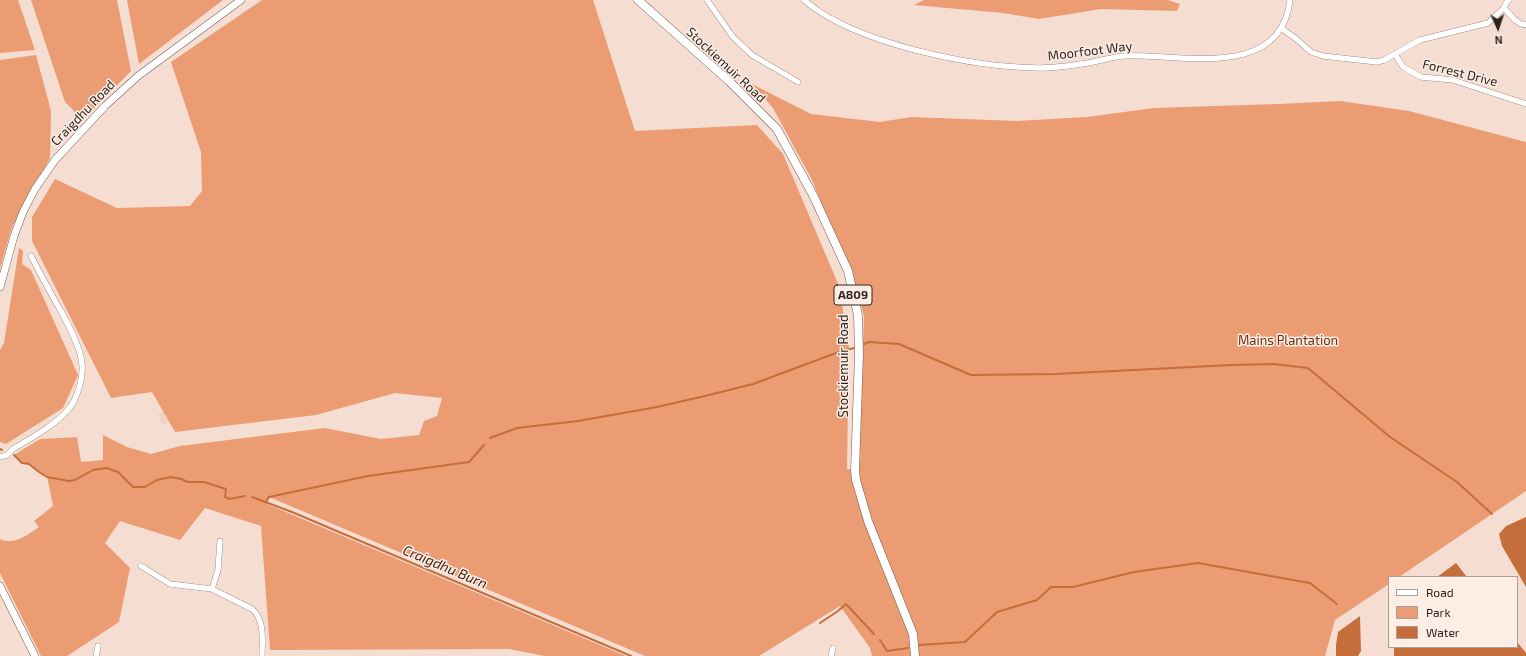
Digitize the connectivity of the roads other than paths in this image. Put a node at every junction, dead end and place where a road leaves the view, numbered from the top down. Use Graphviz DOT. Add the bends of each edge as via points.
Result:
graph roads {
  1 [pos="241,0"];
  2 [pos="638,0"];
  3 [pos="707,0"];
  4 [pos="804,0"];
  5 [pos="1290,0"];
  6 [pos="1509,0"];
  7 [pos="1504,8"];
  8 [pos="1526,25"];
  9 [pos="1281,28"];
  10 [pos="1395,54"];
  11 [pos="798,82"];
  12 [pos="1526,104"];
  13 [pos="31,256"];
  14 [pos="0,287"];
  15 [pos="0,457"];
  16 [pos="220,541"];
  17 [pos="141,566"];
  18 [pos="0,586"];
  19 [pos="212,589"];
  20 [pos="98,646"];
  21 [pos="833,648"];
  22 [pos="35,656"];
  23 [pos="96,656"];
  24 [pos="262,656"];
  25 [pos="831,656"];
  26 [pos="915,656"];
  1 -- 14 [label="main road, Craigdhu Road" via="138,76 105,106 55,160 35,188 23,212"];
  2 -- 26 [label="main road, Stockiemuir Road / A809" via="730,82 777,129 813,195 848,271 858,315 856,480 868,521 913,634"];
  3 -- 11 [label="street" via="733,38 752,55"];
  4 -- 9 [label="street, Moorfoot Way" via="816,11 861,32 914,49 1000,65 1040,68 1077,65 1122,56 1234,57 1268,43"];
  5 -- 9 [label="street, Moorfoot Way" via="1289,10"];
  6 -- 7 [label="street"];
  7 -- 8 [label="street" via="1515,20"];
  7 -- 10 [label="street" via="1488,23 1420,40"];
  9 -- 10 [label="street" via="1311,52 1323,56 1377,62"];
  10 -- 12 [label="street, Forrest Drive" via="1403,66 1421,77 1453,80"];
  13 -- 15 [label="street" via="70,328 82,358 82,374 79,390 67,412 7,455"];
  16 -- 19 [label="street" via="218,570"];
  17 -- 19 [label="street" via="170,584"];
  18 -- 22 [label="main road"];
  19 -- 24 [label="street" via="245,604 257,613 261,623"];
  20 -- 23 [label="street"];
  21 -- 25 [label="street"];
}
